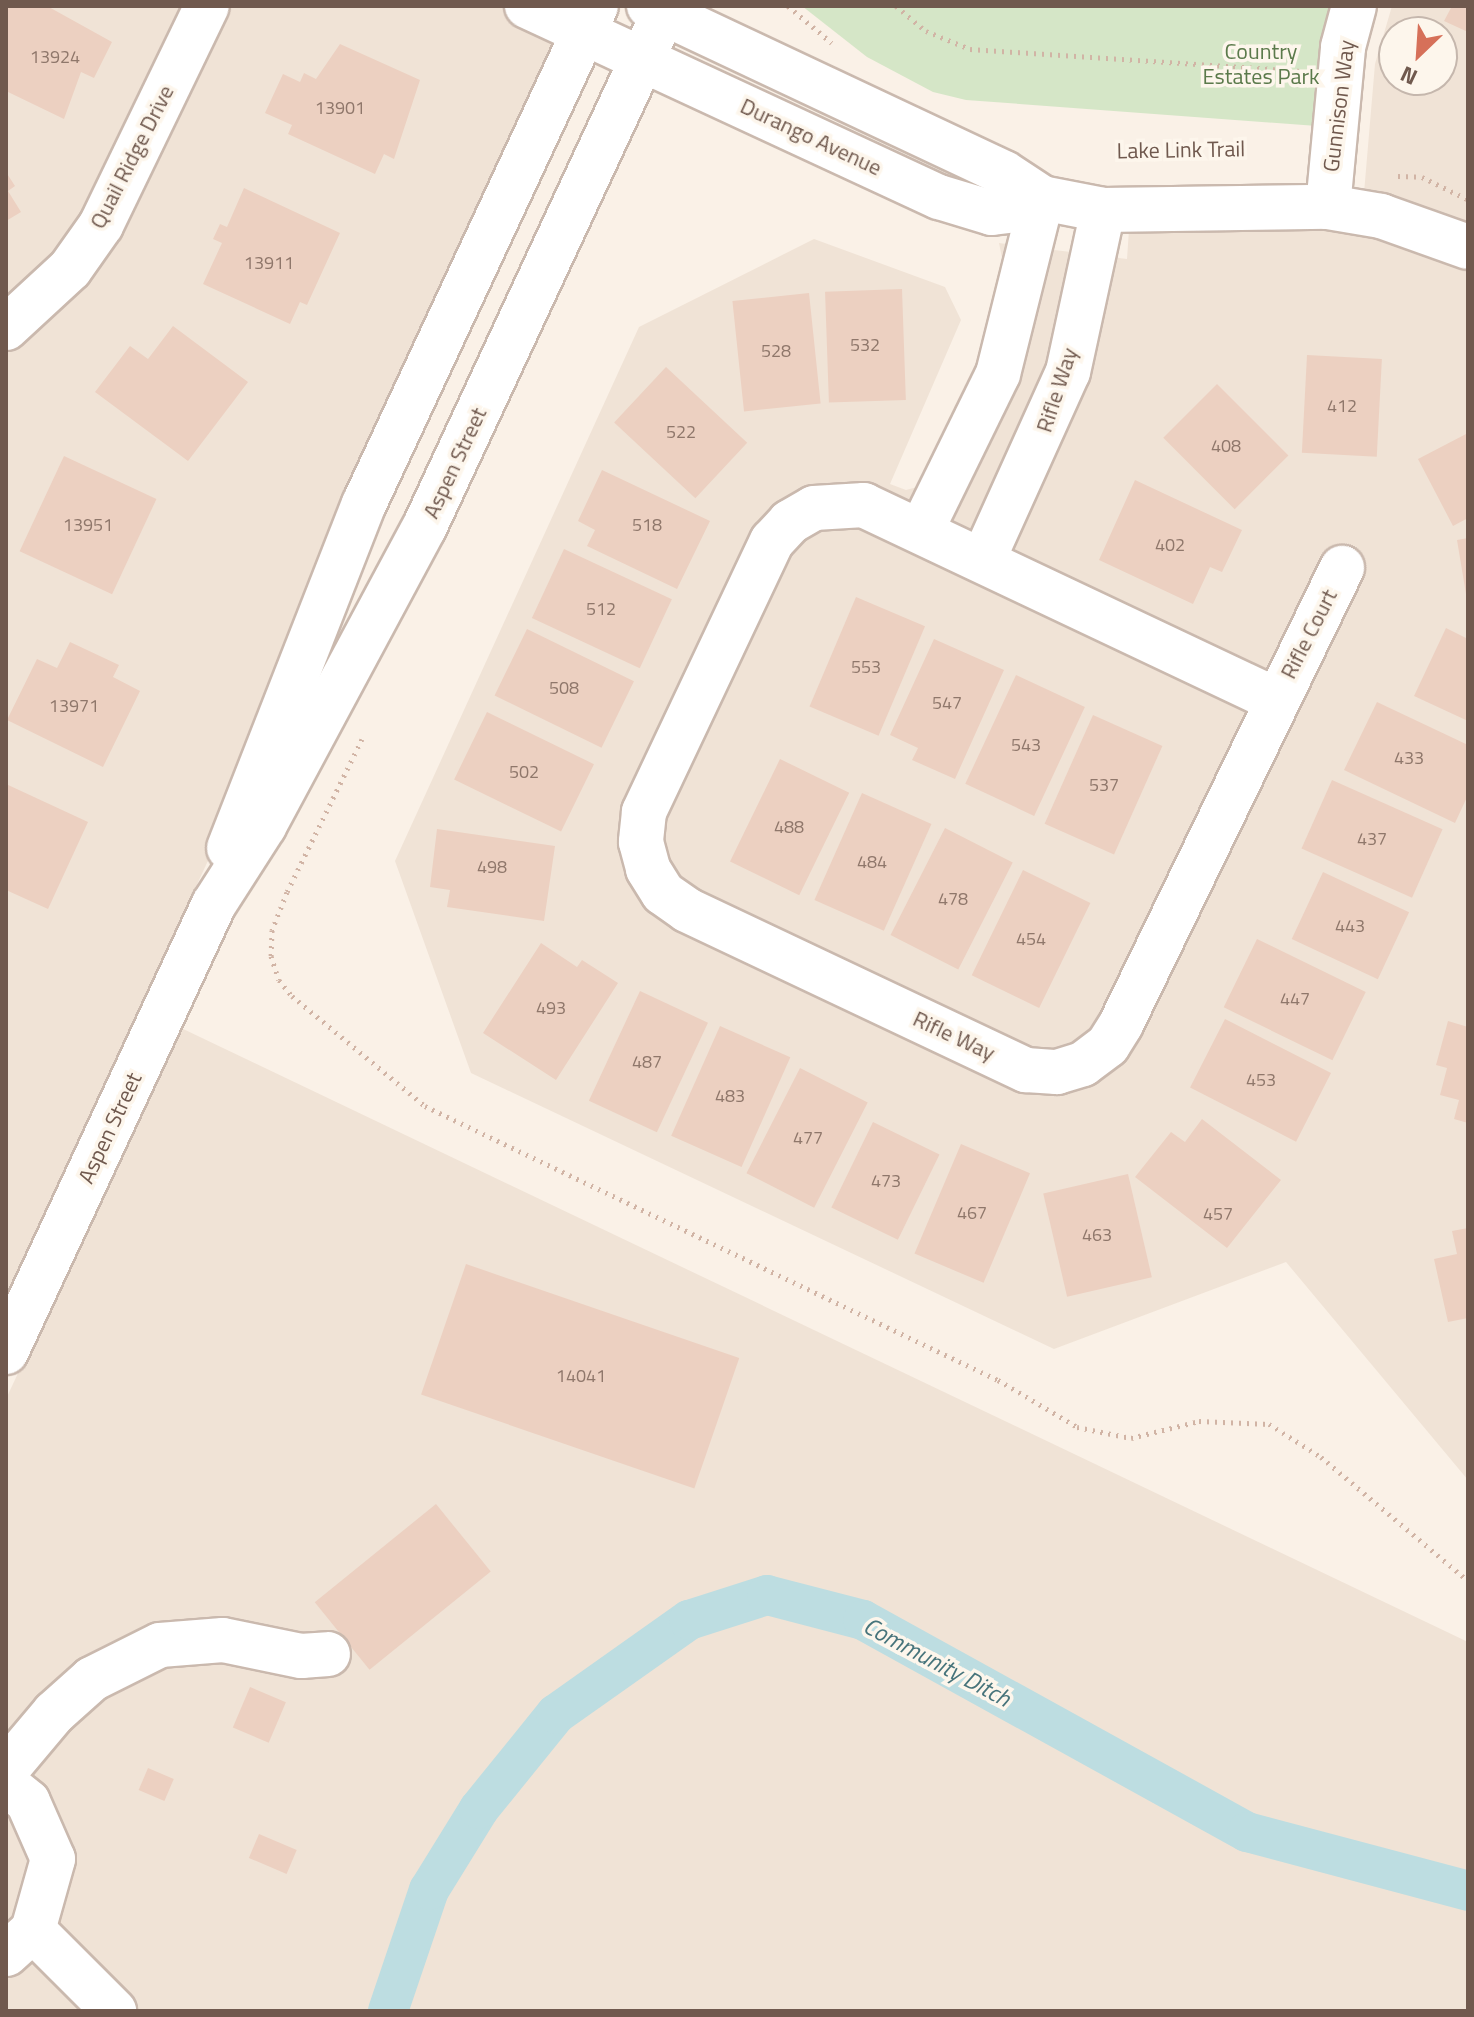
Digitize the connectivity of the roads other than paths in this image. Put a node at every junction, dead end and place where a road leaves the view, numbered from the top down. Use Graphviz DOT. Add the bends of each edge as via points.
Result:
graph roads {
  1 [pos="207,6"];
  2 [pos="527,6"];
  3 [pos="1354,6"];
  4 [pos="660,8"];
  5 [pos="590,19"];
  6 [pos="642,58"];
  7 [pos="1330,190"];
  8 [pos="1042,198"];
  9 [pos="1103,210"];
  10 [pos="1468,247"];
  11 [pos="6,328"];
  12 [pos="1011,336"];
  13 [pos="1071,353"];
  14 [pos="921,531"];
  15 [pos="983,560"];
  16 [pos="1342,568"];
  17 [pos="1276,700"];
  18 [pos="214,904"];
  19 [pos="6,1352"];
  20 [pos="328,1654"];
  21 [pos="6,1770"];
  22 [pos="6,1784"];
  23 [pos="19,1942"];
  24 [pos="114,2011"];
  1 -- 11 [label="street, Quail Ridge Drive" via="101,225 70,269"];
  2 -- 5 [label="street, Durango Avenue"];
  3 -- 7 [label="street, Gunnison Way" via="1341,73"];
  4 -- 6 [label="street, Aspen Street"];
  4 -- 8 [label="street" via="1004,173"];
  5 -- 6 [label="street, Durango Avenue"];
  5 -- 18 [label="street, Aspen Street" via="364,504 238,818"];
  6 -- 8 [label="street, Durango Avenue" via="939,197 992,213 1017,210"];
  6 -- 18 [label="street, Aspen Street" via="424,528 264,826"];
  7 -- 9 [label="street"];
  7 -- 10 [label="street" via="1381,216"];
  8 -- 9 [label="street"];
  8 -- 12 [label="street"];
  9 -- 13 [label="street, Rifle Way"];
  12 -- 13 [label="street"];
  12 -- 14 [label="street"];
  13 -- 15 [label="street, Rifle Way" via="1047,428"];
  14 -- 15 [label="street, Rifle Way"];
  14 -- 17 [label="street, Rifle Way" via="864,505 838,503 814,508 772,541 644,812 641,842 648,869 663,893 687,910 1026,1070 1057,1072 1083,1064 1108,1045 1121,1024"];
  15 -- 17 [label="street, Rifle Way"];
  16 -- 17 [label="street, Rifle Court"];
  18 -- 19 [label="street, Aspen Street"];
  20 -- 21 [label="street" via="301,1656 223,1640 160,1645 92,1679 54,1713"];
  22 -- 23 [label="street" via="28,1802 53,1859"];
  23 -- 24 [label="street"];
}
